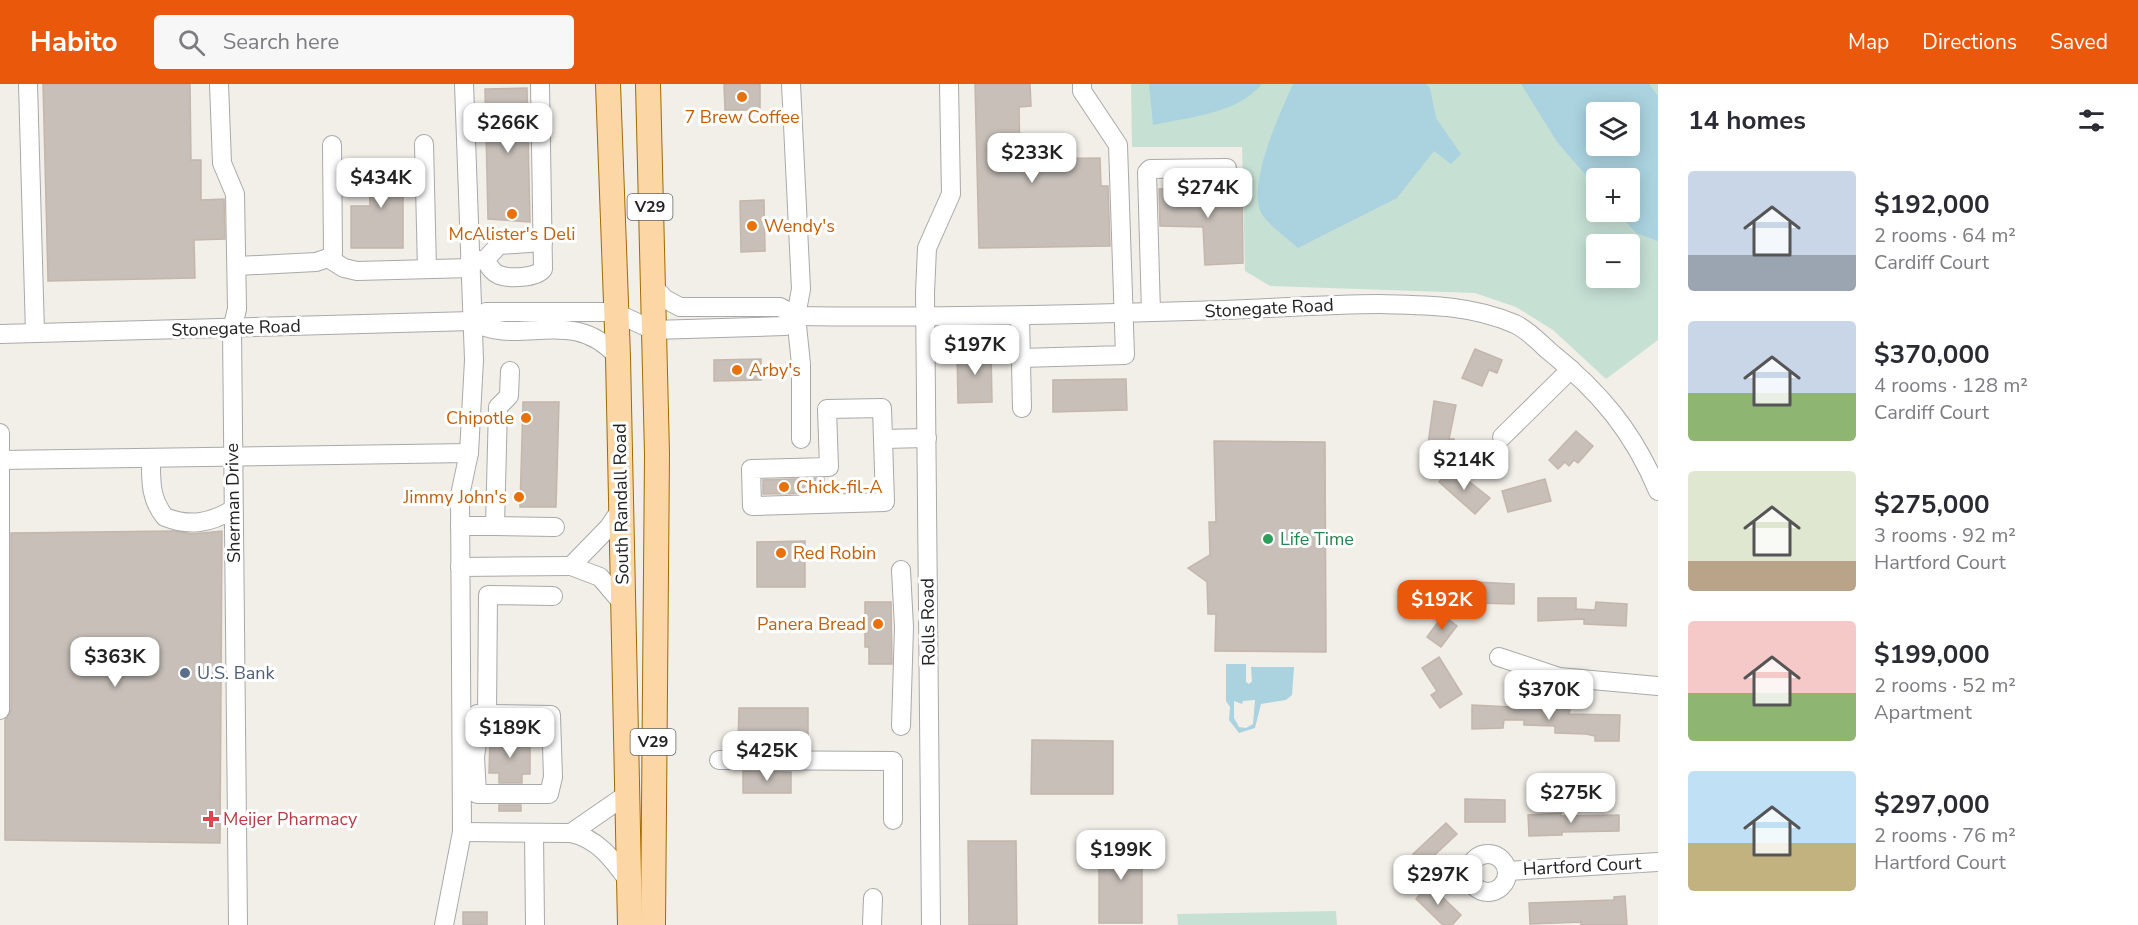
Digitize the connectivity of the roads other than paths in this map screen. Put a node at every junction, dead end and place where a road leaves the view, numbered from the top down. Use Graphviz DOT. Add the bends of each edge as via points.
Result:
graph roads {
  1 [pos="28,84"];
  2 [pos="219,84"];
  3 [pos="464,84"];
  4 [pos="540,84"];
  5 [pos="608,84"];
  6 [pos="648,84"];
  7 [pos="791,84"];
  8 [pos="949,84"];
  9 [pos="1082,84"];
  10 [pos="424,144"];
  11 [pos="333,145"];
  12 [pos="1227,168"];
  13 [pos="543,242"];
  14 [pos="328,258"];
  15 [pos="475,263"];
  16 [pos="237,266"];
  17 [pos="427,269"];
  18 [pos="651,284"];
  19 [pos="614,312"];
  20 [pos="1151,312"];
  21 [pos="1124,313"];
  22 [pos="796,316"];
  23 [pos="1020,316"];
  24 [pos="925,318"];
  25 [pos="472,321"];
  26 [pos="232,329"];
  27 [pos="653,330"];
  28 [pos="35,333"];
  29 [pos="0,334"];
  30 [pos="618,357"];
  31 [pos="1021,358"];
  32 [pos="1571,369"];
  33 [pos="510,371"];
  34 [pos="1022,408"];
  35 [pos="0,433"];
  36 [pos="470,433"];
  37 [pos="497,434"];
  38 [pos="1502,437"];
  39 [pos="927,438"];
  40 [pos="801,439"];
  41 [pos="883,439"];
  42 [pos="469,453"];
  43 [pos="1651,454"];
  44 [pos="232,457"];
  45 [pos="151,458"];
  46 [pos="0,460"];
  47 [pos="1658,491"];
  48 [pos="621,509"];
  49 [pos="232,510"];
  50 [pos="460,526"];
  51 [pos="495,526"];
  52 [pos="555,527"];
  53 [pos="571,566"];
  54 [pos="460,567"];
  55 [pos="901,570"];
  56 [pos="553,596"];
  57 [pos="623,604"];
  58 [pos="1499,657"];
  59 [pos="1658,686"];
  60 [pos="0,710"];
  61 [pos="461,714"];
  62 [pos="484,714"];
  63 [pos="901,726"];
  64 [pos="719,760"];
  65 [pos="629,793"];
  66 [pos="893,820"];
  67 [pos="462,832"];
  68 [pos="534,833"];
  69 [pos="571,833"];
  70 [pos="1658,852"];
  71 [pos="1658,862"];
  72 [pos="1507,871"];
  73 [pos="630,884"];
  74 [pos="873,898"];
  75 [pos="238,925"];
  76 [pos="444,925"];
  77 [pos="535,925"];
  78 [pos="630,925"];
  79 [pos="653,925"];
  80 [pos="872,925"];
  81 [pos="931,925"];
  1 -- 28 [label="street"];
  2 -- 16 [label="street, Sherman Drive" via="222,163 236,194"];
  3 -- 15 [label="street"];
  4 -- 13 [label="street"];
  5 -- 19 [label="main road, South Randall Road / V29"];
  6 -- 18 [label="main road, South Randall Road / V29"];
  7 -- 22 [label="street" via="801,289"];
  8 -- 24 [label="street, Rolls Road" via="951,194 927,248"];
  9 -- 21 [label="street" via="1118,145"];
  10 -- 17 [label="street"];
  11 -- 14 [label="street" via="335,245"];
  12 -- 20 [label="street" via="1149,169"];
  13 -- 15 [label="street" via="499,245"];
  13 -- 15 [label="street" via="543,269 539,274 501,276"];
  14 -- 16 [label="street"];
  14 -- 17 [label="street" via="357,271"];
  15 -- 17 [label="street"];
  15 -- 25 [label="street"];
  16 -- 26 [label="street, Sherman Drive" via="237,309"];
  18 -- 22 [label="street, Stonegate Road" via="664,299 680,307 780,307"];
  18 -- 27 [label="main road, South Randall Road / V29"];
  19 -- 25 [label="street, Stonegate Road" via="486,312"];
  19 -- 27 [label="street, Stonegate Road"];
  19 -- 30 [label="main road, South Randall Road / V29"];
  20 -- 21 [label="street, Stonegate Road"];
  20 -- 32 [label="street, Stonegate Road" via="1331,304 1446,305 1484,312 1519,326"];
  21 -- 23 [label="street, Stonegate Road"];
  21 -- 31 [label="street" via="1125,355"];
  22 -- 24 [label="street, Stonegate Road"];
  22 -- 27 [label="street, Stonegate Road" via="785,326"];
  22 -- 40 [label="street" via="801,364"];
  23 -- 24 [label="street, Stonegate Road"];
  23 -- 31 [label="street"];
  24 -- 39 [label="street, Rolls Road"];
  25 -- 26 [label="street, Stonegate Road"];
  25 -- 30 [label="street, Stonegate Road" via="486,329 587,333"];
  25 -- 36 [label="street"];
  26 -- 28 [label="street, Stonegate Road"];
  26 -- 44 [label="street, Sherman Drive"];
  27 -- 79 [label="main road, South Randall Road / V29" via="657,454"];
  28 -- 29 [label="street, Stonegate Road"];
  30 -- 48 [label="main road, South Randall Road / V29"];
  31 -- 34 [label="street"];
  32 -- 38 [label="street"];
  32 -- 43 [label="street, Stonegate Road"];
  33 -- 37 [label="street" via="509,396 498,406"];
  35 -- 46 [label="street"];
  36 -- 37 [label="street"];
  36 -- 42 [label="street"];
  37 -- 51 [label="street"];
  39 -- 41 [label="street"];
  39 -- 81 [label="street, Rolls Road"];
  41 -- 41 [label="street" via="882,408 828,409 829,467 751,469 752,506 885,502"];
  42 -- 44 [label="street"];
  42 -- 50 [label="street" via="460,495"];
  43 -- 47 [label="street, Stonegate Road"];
  44 -- 45 [label="street"];
  44 -- 49 [label="street, Sherman Drive"];
  45 -- 46 [label="street"];
  45 -- 49 [label="street" via="154,501 165,517 205,523"];
  46 -- 60 [label="street"];
  48 -- 53 [label="street"];
  48 -- 57 [label="main road, South Randall Road / V29"];
  49 -- 75 [label="street, Sherman Drive"];
  50 -- 51 [label="street"];
  50 -- 54 [label="street"];
  51 -- 52 [label="street"];
  53 -- 54 [label="street"];
  53 -- 57 [label="street" via="600,577"];
  54 -- 61 [label="street"];
  55 -- 63 [label="street"];
  56 -- 62 [label="street" via="488,595"];
  57 -- 65 [label="main road, South Randall Road / V29"];
  58 -- 59 [label="street" via="1559,677"];
  61 -- 62 [label="street"];
  61 -- 67 [label="street"];
  62 -- 62 [label="street" via="551,715 553,777 549,794 477,794 475,757"];
  64 -- 66 [label="street" via="893,760"];
  65 -- 69 [label="street"];
  65 -- 73 [label="main road, South Randall Road / V29"];
  67 -- 68 [label="street"];
  67 -- 76 [label="street"];
  68 -- 69 [label="street"];
  68 -- 77 [label="street"];
  69 -- 73 [label="street" via="585,836 606,852"];
  70 -- 71 [label="street"];
  71 -- 72 [label="street, Hartford Court"];
  73 -- 78 [label="main road, South Randall Road / V29"];
  74 -- 80 [label="street"];
}
